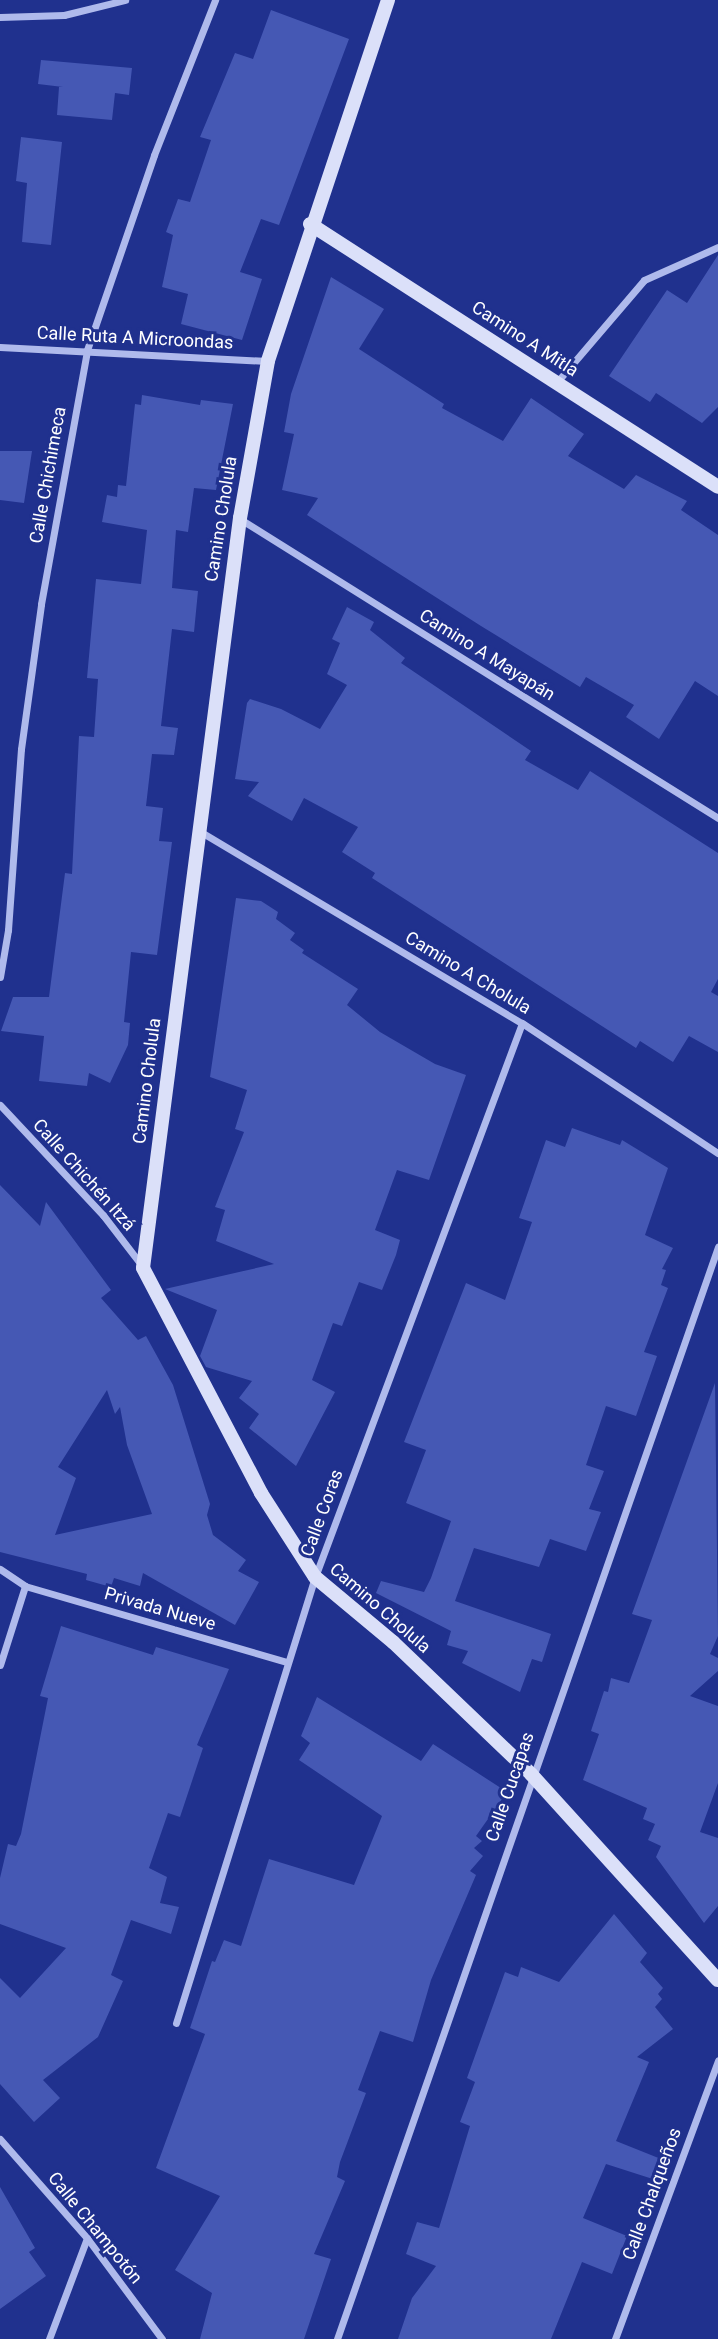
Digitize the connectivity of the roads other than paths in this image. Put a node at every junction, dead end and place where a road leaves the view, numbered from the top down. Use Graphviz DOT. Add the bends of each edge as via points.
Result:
graph roads {
  1 [pos="125,0"];
  2 [pos="215,0"];
  3 [pos="388,0"];
  4 [pos="0,17"];
  5 [pos="310,224"];
  6 [pos="718,247"];
  7 [pos="0,347"];
  8 [pos="87,350"];
  9 [pos="268,361"];
  10 [pos="557,382"];
  11 [pos="718,487"];
  12 [pos="240,518"];
  13 [pos="718,818"];
  14 [pos="197,830"];
  15 [pos="0,976"];
  16 [pos="522,1023"];
  17 [pos="0,1105"];
  18 [pos="718,1153"];
  19 [pos="718,1247"];
  20 [pos="143,1268"];
  21 [pos="0,1569"];
  22 [pos="315,1577"];
  23 [pos="25,1586"];
  24 [pos="287,1662"];
  25 [pos="0,1665"];
  26 [pos="531,1774"];
  27 [pos="718,1980"];
  28 [pos="176,2023"];
  29 [pos="718,2060"];
  30 [pos="0,2139"];
  31 [pos="87,2238"];
  32 [pos="49,2339"];
  33 [pos="162,2339"];
  34 [pos="337,2339"];
  35 [pos="615,2339"];
  1 -- 4 [label="street" via="64,15"];
  2 -- 8 [label="street, Calle Chichimeca" via="136,203"];
  3 -- 5 [label="street, Camino Cholula"];
  5 -- 9 [label="street, Camino Cholula"];
  5 -- 10 [label="street, Camino A Mitla"];
  6 -- 10 [label="street" via="644,280"];
  7 -- 8 [label="street, Calle Ruta A Microondas"];
  8 -- 9 [label="street, Calle Ruta A Microondas"];
  8 -- 15 [label="street, Calle Chichimeca" via="36,643"];
  9 -- 12 [label="street, Camino Cholula"];
  10 -- 11 [label="street, Camino A Mitla"];
  12 -- 13 [label="street, Camino A Mayapán"];
  12 -- 14 [label="street, Camino Cholula"];
  14 -- 16 [label="street, Camino A Cholula"];
  14 -- 20 [label="street, Camino Cholula"];
  16 -- 18 [label="street, Camino A Cholula"];
  16 -- 22 [label="street, Calle Coras"];
  17 -- 20 [label="street, Calle Chichén Itzá" via="103,1215"];
  19 -- 26 [label="street, Calle Cucapas"];
  20 -- 22 [label="street, Camino Cholula" via="247,1469"];
  21 -- 23 [label="street, Privada Nueve"];
  22 -- 24 [label="street, Calle Coras"];
  22 -- 26 [label="street, Camino Cholula" via="393,1643"];
  23 -- 24 [label="street, Privada Nueve"];
  23 -- 25 [label="street"];
  24 -- 28 [label="street, Calle Coras"];
  26 -- 27 [label="street, Camino Cholula"];
  26 -- 34 [label="street, Calle Cucapas"];
  29 -- 35 [label="street, Calle Chalqueños"];
  30 -- 31 [label="street, Calle Champotón"];
  31 -- 32 [label="street"];
  31 -- 33 [label="street, Calle Champotón"];
}
